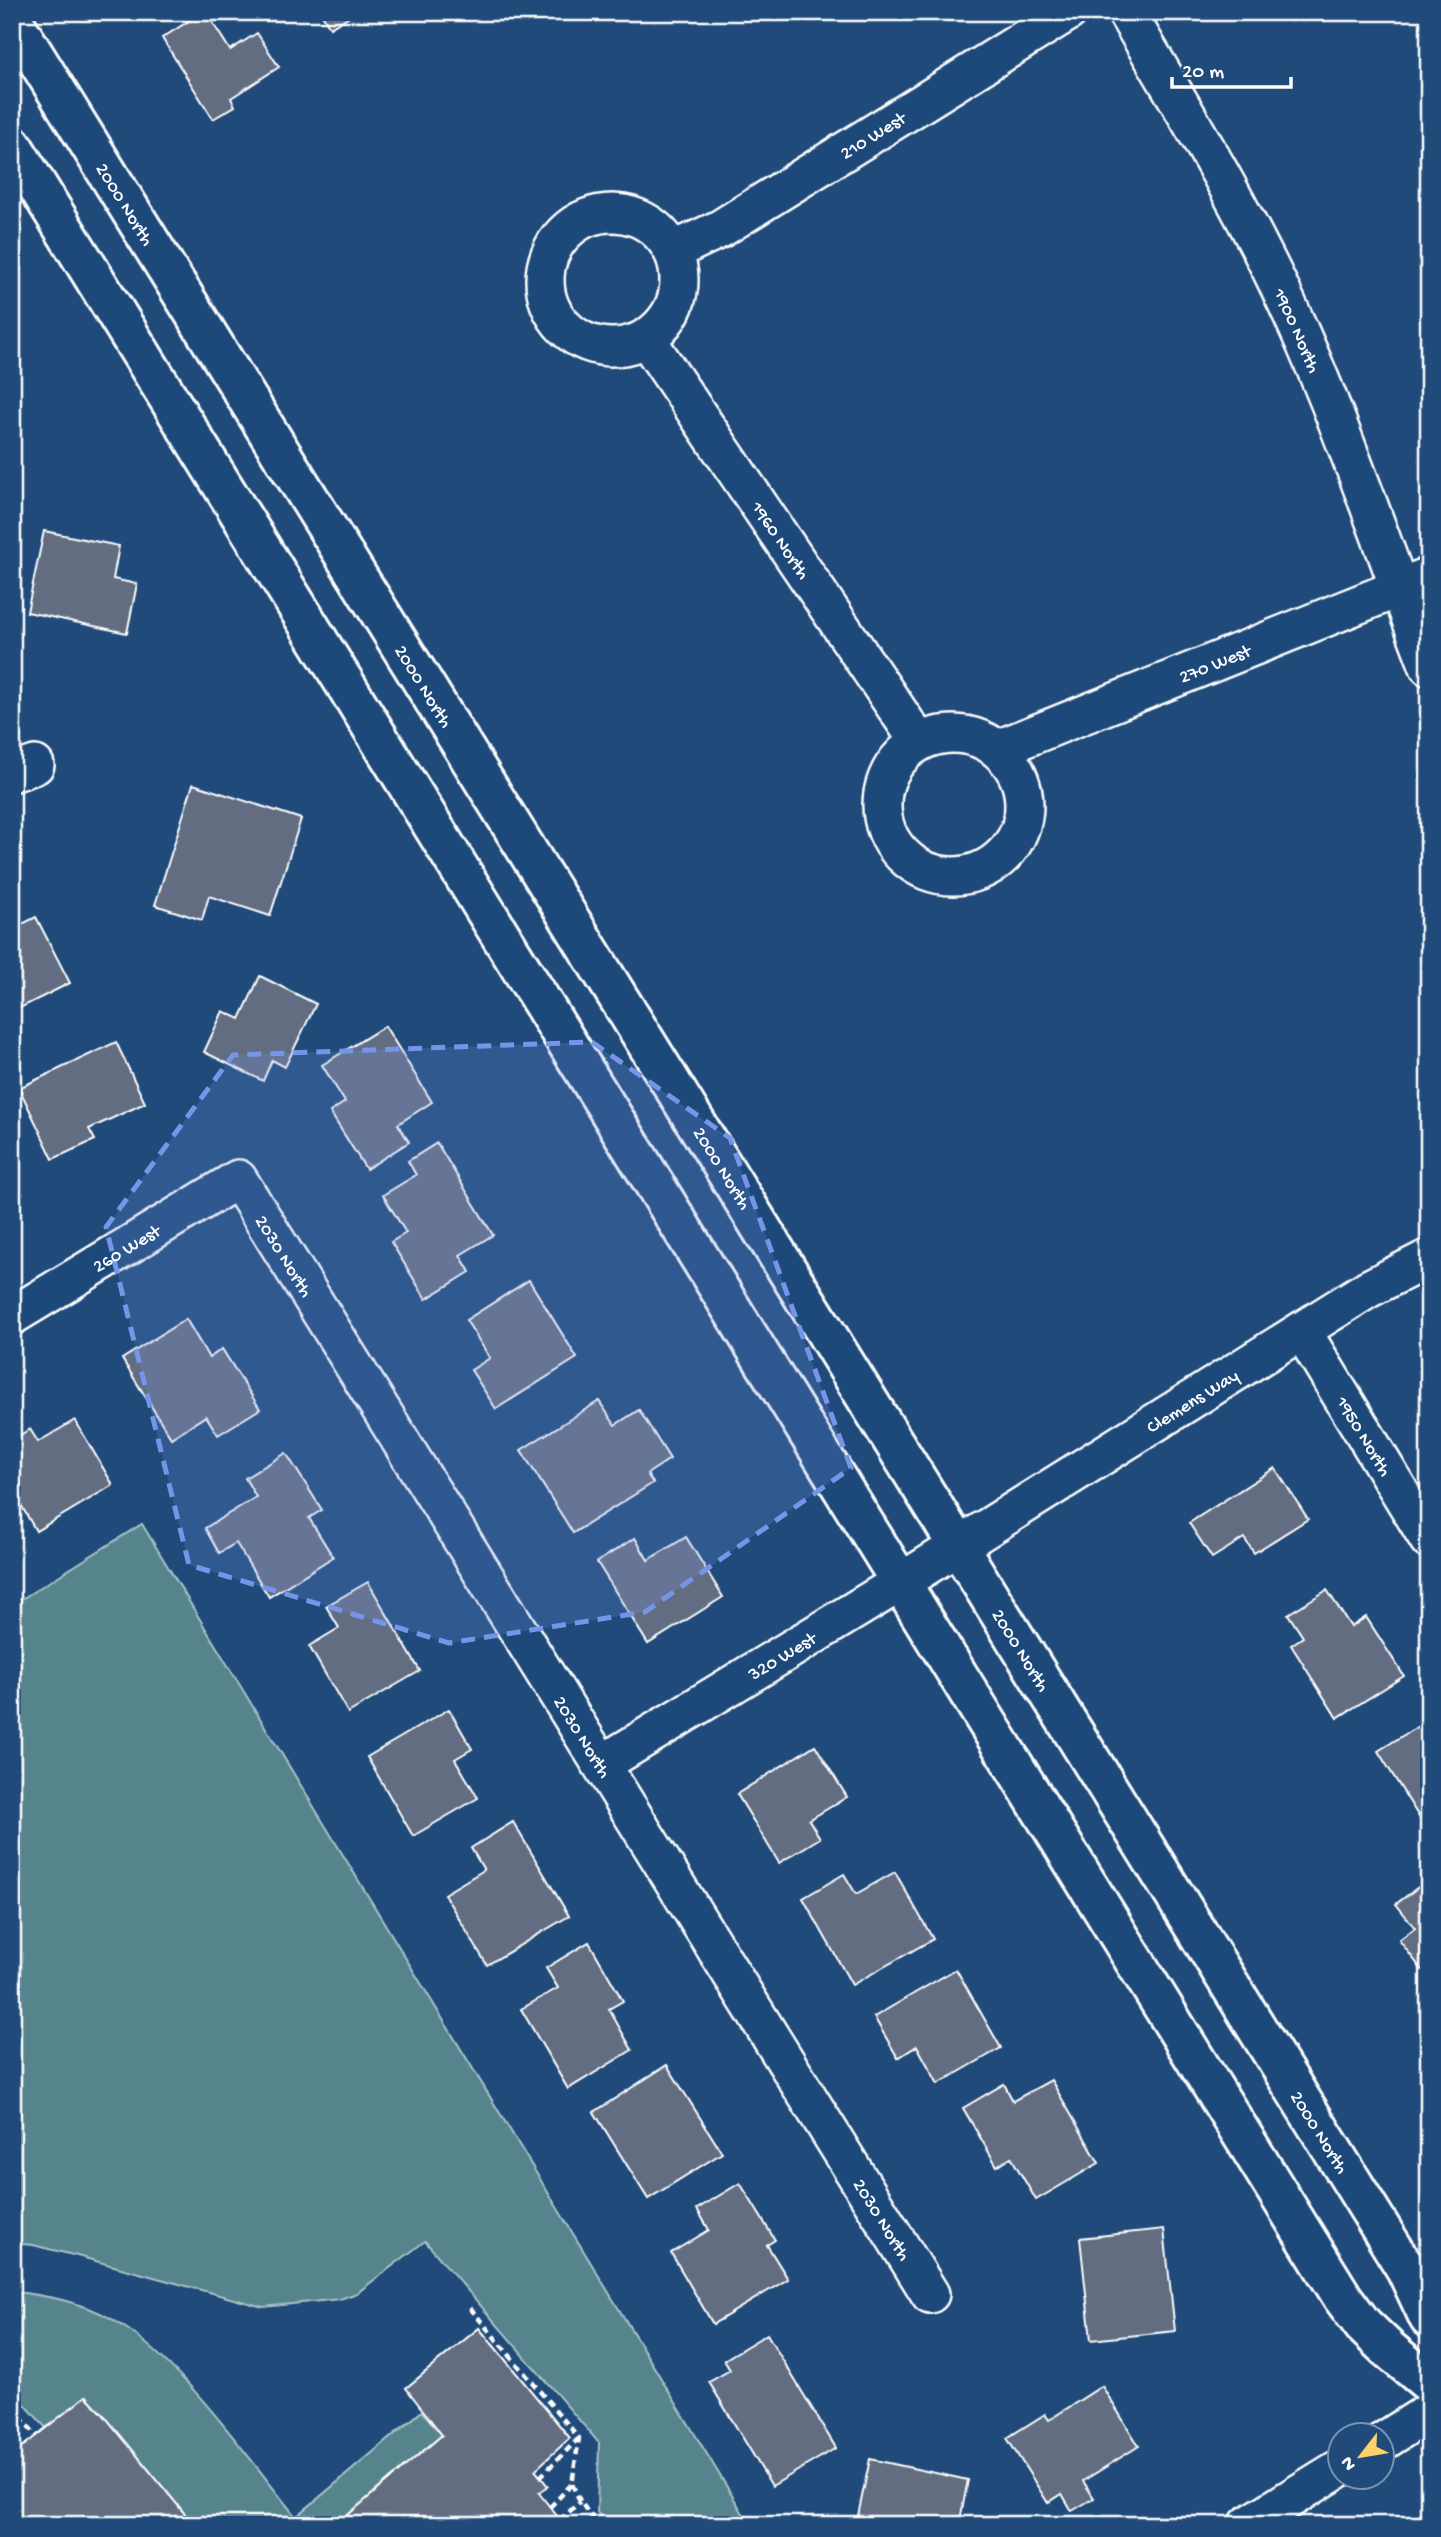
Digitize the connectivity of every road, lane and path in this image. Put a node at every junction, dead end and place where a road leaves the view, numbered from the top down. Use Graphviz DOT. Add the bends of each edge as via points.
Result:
graph roads {
  1 [pos="1068,12"];
  2 [pos="1126,12"];
  3 [pos="12,19"];
  4 [pos="12,145"];
  5 [pos="673,251"];
  6 [pos="646,338"];
  7 [pos="1413,582"];
  8 [pos="1429,667"];
  9 [pos="919,742"];
  10 [pos="998,749"];
  11 [pos="238,1179"];
  12 [pos="1429,1258"];
  13 [pos="12,1316"];
  14 [pos="1302,1331"];
  15 [pos="1429,1540"];
  16 [pos="959,1546"];
  17 [pos="901,1582"];
  18 [pos="602,1764"];
  19 [pos="930,2294"];
  20 [pos="470,2308"];
  21 [pos="1429,2318"];
  22 [pos="1429,2383"];
  23 [pos="12,2408"];
  24 [pos="1429,2412"];
  25 [pos="1396,2433"];
  26 [pos="37,2436"];
  27 [pos="579,2438"];
  28 [pos="1326,2476"];
  29 [pos="540,2477"];
  30 [pos="572,2484"];
  31 [pos="580,2501"];
  32 [pos="550,2507"];
  33 [pos="559,2519"];
  34 [pos="597,2525"];
  35 [pos="1248,2525"];
  1 -- 5 [label="street, 210 West" via="720,229"];
  2 -- 7 [label="street, 1900 North" via="1261,249 1345,444"];
  3 -- 16 [label="street, 2000 North"];
  4 -- 17 [label="street"];
  5 -- 6 [label="street" via="679,290 673,310"];
  5 -- 6 [label="street" via="644,220 602,213 564,232 545,270 553,312 566,329 605,347 626,346"];
  6 -- 9 [label="street, 1960 North"];
  7 -- 8 [label="street, 1900 North"];
  7 -- 10 [label="street, 270 West"];
  9 -- 10 [label="street" via="938,734 960,733"];
  9 -- 10 [label="street" via="901,756 888,775 882,797 883,820 891,841 906,858 947,876 991,866 1008,851 1019,831 1025,809 1023,786"];
  11 -- 13 [label="street, 260 West"];
  11 -- 18 [label="street, 2030 North"];
  12 -- 14 [label="street, Clemens Way" via="1368,1289"];
  14 -- 15 [label="street, 1950 North"];
  14 -- 16 [label="street, Clemens Way"];
  16 -- 17 [label="street, 320 West"];
  16 -- 21 [label="street, 2000 North" via="1406,2269"];
  17 -- 18 [label="street, 320 West"];
  17 -- 22 [label="street" via="1343,2298 1363,2325"];
  18 -- 19 [label="street, 2030 North"];
  20 -- 27 [label="path"];
  23 -- 26 [label="path"];
  24 -- 25 [label="street"];
  27 -- 29 [label="path"];
  27 -- 30 [label="path"];
  28 -- 35 [label="street"];
  30 -- 31 [label="path"];
  30 -- 32 [label="path"];
  31 -- 33 [label="path"];
  31 -- 34 [label="path"];
}
